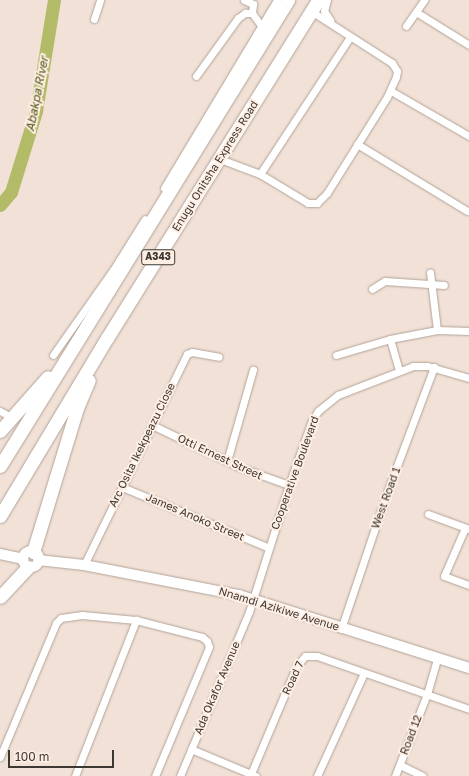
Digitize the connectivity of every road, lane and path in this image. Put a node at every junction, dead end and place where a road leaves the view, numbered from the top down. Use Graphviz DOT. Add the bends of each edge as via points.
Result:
graph roads {
  1 [pos="100,0"];
  2 [pos="244,0"];
  3 [pos="277,0"];
  4 [pos="288,0"];
  5 [pos="326,0"];
  6 [pos="424,0"];
  7 [pos="314,5"];
  8 [pos="416,12"];
  9 [pos="252,13"];
  10 [pos="94,19"];
  11 [pos="333,25"];
  12 [pos="406,26"];
  13 [pos="262,27"];
  14 [pos="350,37"];
  15 [pos="469,45"];
  16 [pos="196,76"];
  17 [pos="391,91"];
  18 [pos="469,136"];
  19 [pos="357,144"];
  20 [pos="220,159"];
  21 [pos="260,174"];
  22 [pos="467,211"];
  23 [pos="430,272"];
  24 [pos="433,285"];
  25 [pos="444,285"];
  26 [pos="372,289"];
  27 [pos="437,330"];
  28 [pos="469,331"];
  29 [pos="107,338"];
  30 [pos="390,339"];
  31 [pos="53,355"];
  32 [pos="336,355"];
  33 [pos="218,357"];
  34 [pos="68,359"];
  35 [pos="434,368"];
  36 [pos="253,370"];
  37 [pos="398,371"];
  38 [pos="469,378"];
  39 [pos="0,411"];
  40 [pos="13,418"];
  41 [pos="152,425"];
  42 [pos="0,431"];
  43 [pos="227,461"];
  44 [pos="0,466"];
  45 [pos="289,485"];
  46 [pos="122,486"];
  47 [pos="428,514"];
  48 [pos="0,516"];
  49 [pos="467,528"];
  50 [pos="268,548"];
  51 [pos="3,555"];
  52 [pos="31,559"];
  53 [pos="84,566"];
  54 [pos="469,585"];
  55 [pos="0,597"];
  56 [pos="253,599"];
  57 [pos="136,620"];
  58 [pos="341,629"];
  59 [pos="437,658"];
  60 [pos="469,668"];
  61 [pos="364,673"];
  62 [pos="427,694"];
  63 [pos="469,709"];
  64 [pos="191,750"];
  65 [pos="0,756"];
  66 [pos="400,765"];
  67 [pos="252,775"];
  68 [pos="75,776"];
  69 [pos="155,776"];
  70 [pos="180,776"];
  71 [pos="317,776"];
  72 [pos="395,776"];
  73 [pos="423,776"];
  1 -- 10 [label="street"];
  2 -- 9 [label="street" via="253,4"];
  3 -- 13 [label="street"];
  4 -- 34 [label="highway, A343"];
  5 -- 11 [label="street" via="325,16"];
  6 -- 8 [label="street"];
  7 -- 11 [label="street"];
  7 -- 20 [label="highway, Enugu Onitsha Express Road / A343"];
  8 -- 12 [label="street"];
  8 -- 15 [label="street"];
  9 -- 13 [label="street"];
  9 -- 16 [label="street" via="244,13 233,22"];
  11 -- 14 [label="street"];
  13 -- 31 [label="street" via="113,270"];
  14 -- 17 [label="street" via="395,66 396,77"];
  14 -- 21 [label="street"];
  17 -- 18 [label="street"];
  17 -- 19 [label="street"];
  19 -- 21 [label="street" via="327,193 317,204 301,200"];
  19 -- 22 [label="street"];
  20 -- 21 [label="street"];
  20 -- 29 [label="highway, Enugu Onitsha Express Road / A343"];
  23 -- 24 [label="street"];
  24 -- 25 [label="street"];
  24 -- 26 [label="street" via="385,281"];
  24 -- 27 [label="street"];
  27 -- 28 [label="street"];
  27 -- 30 [label="street"];
  29 -- 48 [label="highway, Enugu Onitsha Express Road / A343"];
  29 -- 52 [label="highway" via="77,408"];
  30 -- 32 [label="street"];
  30 -- 37 [label="street"];
  33 -- 41 [label="street, Arc Osita Ikekpeazu Close" via="192,352 187,354"];
  34 -- 40 [label="highway" via="60,364"];
  34 -- 44 [label="highway, A343"];
  35 -- 37 [label="street, Cooperative Boulevard" via="417,366"];
  35 -- 38 [label="street, Cooperative Boulevard"];
  35 -- 58 [label="street, West Road 1" via="385,498"];
  36 -- 43 [label="street"];
  37 -- 45 [label="street, Cooperative Boulevard" via="338,395 324,405 312,420"];
  39 -- 40 [label="street"];
  40 -- 42 [label="highway"];
  41 -- 43 [label="street, Otti Ernest Street"];
  41 -- 46 [label="street, Arc Osita Ikekpeazu Close"];
  43 -- 45 [label="street, Otti Ernest Street" via="268,480"];
  45 -- 50 [label="street, Cooperative Boulevard"];
  46 -- 50 [label="street, James Anoko Street"];
  46 -- 53 [label="street, Arc Osita Ikekpeazu Close"];
  47 -- 49 [label="street"];
  49 -- 54 [label="street" via="444,576"];
  50 -- 56 [label="street, Cooperative Boulevard"];
  51 -- 52 [label="main road, Nnamdi Azikiwe Avenue"];
  52 -- 53 [label="main road, Nnamdi Azikiwe Avenue"];
  52 -- 55 [label="highway"];
  53 -- 56 [label="main road, Nnamdi Azikiwe Avenue" via="214,589"];
  56 -- 58 [label="main road, Nnamdi Azikiwe Avenue"];
  56 -- 64 [label="street, Ada Okafor Avenue"];
  57 -- 65 [label="street" via="82,615 61,618 56,623"];
  57 -- 68 [label="street"];
  57 -- 69 [label="street" via="202,637 209,647"];
  58 -- 59 [label="main road, Nnamdi Azikiwe Avenue"];
  59 -- 60 [label="main road, Nnamdi Azikiwe Avenue"];
  59 -- 62 [label="street, Road 12"];
  61 -- 62 [label="street, Road 7"];
  61 -- 67 [label="street, Road 7" via="318,656 309,655 301,658"];
  61 -- 71 [label="street"];
  62 -- 63 [label="street, Road 7"];
  62 -- 66 [label="street, Road 12"];
  64 -- 67 [label="street"];
  64 -- 70 [label="street, Ada Okafor Avenue"];
  66 -- 72 [label="street, Road 12"];
  66 -- 73 [label="street"];
}
